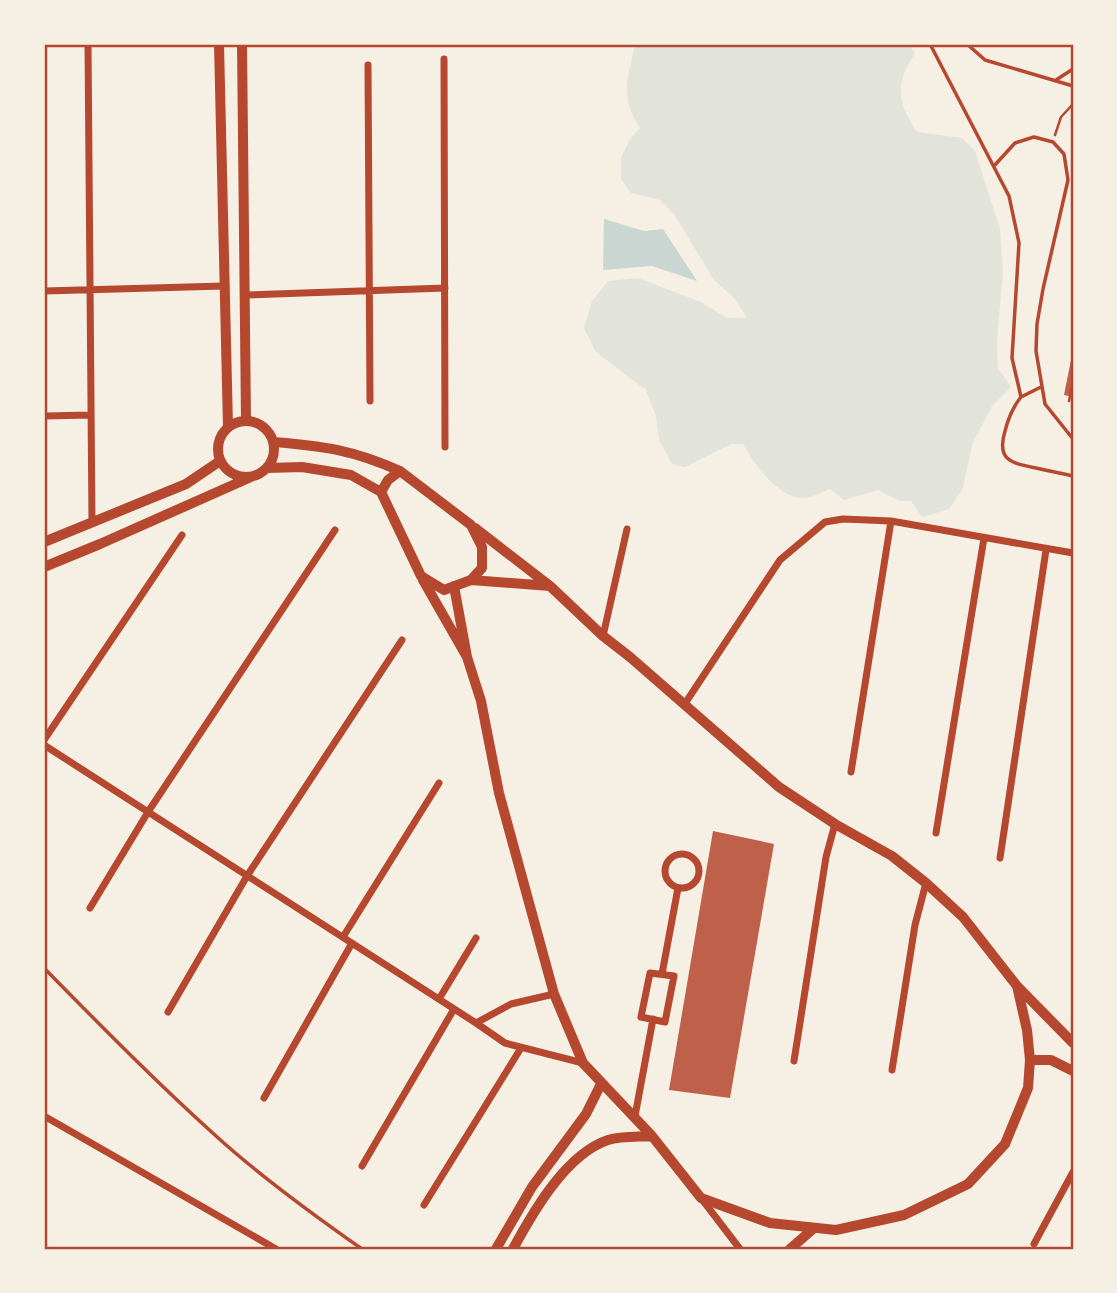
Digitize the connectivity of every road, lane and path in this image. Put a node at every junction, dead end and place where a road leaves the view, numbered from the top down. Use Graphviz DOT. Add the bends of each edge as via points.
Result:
graph roads {
  1 [pos="88,44"];
  2 [pos="219,44"];
  3 [pos="242,44"];
  4 [pos="930,44"];
  5 [pos="967,44"];
  6 [pos="444,59"];
  7 [pos="368,65"];
  8 [pos="1073,69"];
  9 [pos="1054,81"];
  10 [pos="1073,86"];
  11 [pos="1073,104"];
  12 [pos="1053,142"];
  13 [pos="994,166"];
  14 [pos="224,286"];
  15 [pos="444,288"];
  16 [pos="369,289"];
  17 [pos="44,291"];
  18 [pos="90,291"];
  19 [pos="246,295"];
  20 [pos="1073,380"];
  21 [pos="1041,387"];
  22 [pos="1021,397"];
  23 [pos="370,401"];
  24 [pos="1069,401"];
  25 [pos="91,415"];
  26 [pos="44,416"];
  27 [pos="246,421"];
  28 [pos="228,427"];
  29 [pos="1073,439"];
  30 [pos="273,442"];
  31 [pos="445,447"];
  32 [pos="220,461"];
  33 [pos="267,468"];
  34 [pos="400,471"];
  35 [pos="1073,476"];
  36 [pos="251,477"];
  37 [pos="381,492"];
  38 [pos="891,521"];
  39 [pos="92,523"];
  40 [pos="471,526"];
  41 [pos="627,529"];
  42 [pos="335,530"];
  43 [pos="183,535"];
  44 [pos="984,538"];
  45 [pos="44,542"];
  46 [pos="1046,550"];
  47 [pos="1073,554"];
  48 [pos="44,567"];
  49 [pos="421,576"];
  50 [pos="471,580"];
  51 [pos="454,586"];
  52 [pos="550,586"];
  53 [pos="603,636"];
  54 [pos="402,640"];
  55 [pos="467,657"];
  56 [pos="684,705"];
  57 [pos="44,743"];
  58 [pos="851,772"];
  59 [pos="439,783"];
  60 [pos="148,812"];
  61 [pos="835,824"];
  62 [pos="936,833"];
  63 [pos="1000,858"];
  64 [pos="247,876"];
  65 [pos="926,883"];
  66 [pos="678,888"];
  67 [pos="90,908"];
  68 [pos="343,937"];
  69 [pos="475,938"];
  70 [pos="352,943"];
  71 [pos="44,968"];
  72 [pos="662,974"];
  73 [pos="1017,986"];
  74 [pos="554,994"];
  75 [pos="439,999"];
  76 [pos="454,1009"];
  77 [pos="167,1012"];
  78 [pos="653,1019"];
  79 [pos="476,1023"];
  80 [pos="1073,1043"];
  81 [pos="522,1048"];
  82 [pos="794,1060"];
  83 [pos="1030,1060"];
  84 [pos="583,1063"];
  85 [pos="891,1070"];
  86 [pos="1073,1071"];
  87 [pos="601,1084"];
  88 [pos="264,1098"];
  89 [pos="44,1116"];
  90 [pos="635,1116"];
  91 [pos="652,1136"];
  92 [pos="362,1166"];
  93 [pos="1073,1172"];
  94 [pos="701,1198"];
  95 [pos="425,1205"];
  96 [pos="814,1228"];
  97 [pos="1034,1244"];
  98 [pos="737,1248"];
  99 [pos="276,1249"];
  100 [pos="362,1249"];
  101 [pos="496,1249"];
  102 [pos="513,1249"];
  103 [pos="790,1249"];
  1 -- 18 [label="street"];
  2 -- 14 [label="street"];
  3 -- 19 [label="street"];
  4 -- 13 [label="lane"];
  5 -- 9 [label="lane" via="985,60"];
  6 -- 15 [label="street"];
  7 -- 16 [label="street"];
  8 -- 9 [label="lane"];
  9 -- 10 [label="lane"];
  11 -- 12 [label="path" via="1061,117"];
  12 -- 13 [label="lane" via="1034,137 1015,144"];
  12 -- 21 [label="lane" via="1064,154 1068,180 1037,324"];
  13 -- 22 [label="lane" via="1009,196 1019,243 1012,358"];
  14 -- 18 [label="street"];
  14 -- 28 [label="street"];
  15 -- 16 [label="street"];
  15 -- 31 [label="street"];
  16 -- 19 [label="street"];
  16 -- 23 [label="street"];
  17 -- 18 [label="street"];
  18 -- 25 [label="street"];
  19 -- 27 [label="street"];
  20 -- 24 [label="path"];
  21 -- 22 [label="lane"];
  21 -- 29 [label="lane" via="1045,404"];
  22 -- 35 [label="lane" via="1004,432 1004,455 1012,464"];
  25 -- 26 [label="street"];
  25 -- 39 [label="street"];
  27 -- 28 [label="street"];
  27 -- 30 [label="street" via="263,426"];
  28 -- 32 [label="street" via="218,443"];
  30 -- 33 [label="street"];
  30 -- 34 [label="street" via="365,455"];
  32 -- 36 [label="street" via="233,475"];
  32 -- 39 [label="street" via="186,484"];
  33 -- 36 [label="street"];
  33 -- 37 [label="street" via="302,467 351,475"];
  34 -- 37 [label="street" via="387,480"];
  34 -- 40 [label="street"];
  36 -- 48 [label="street"];
  37 -- 49 [label="street"];
  38 -- 44 [label="street"];
  38 -- 56 [label="street" via="825,522 780,560"];
  38 -- 58 [label="street"];
  39 -- 45 [label="street"];
  40 -- 50 [label="street" via="482,547 482,568"];
  40 -- 52 [label="street"];
  41 -- 53 [label="street"];
  42 -- 60 [label="street"];
  43 -- 57 [label="street"];
  44 -- 46 [label="street"];
  44 -- 62 [label="street"];
  46 -- 47 [label="street"];
  46 -- 63 [label="street"];
  49 -- 51 [label="street" via="443,590"];
  49 -- 55 [label="street"];
  50 -- 51 [label="street"];
  50 -- 52 [label="street"];
  51 -- 55 [label="street"];
  52 -- 53 [label="street"];
  53 -- 56 [label="street"];
  54 -- 64 [label="street"];
  55 -- 74 [label="street"];
  56 -- 61 [label="street" via="779,787"];
  57 -- 60 [label="street"];
  59 -- 68 [label="street"];
  60 -- 64 [label="street"];
  60 -- 67 [label="street"];
  61 -- 65 [label="street" via="892,856"];
  61 -- 82 [label="street"];
  64 -- 68 [label="street"];
  64 -- 77 [label="street"];
  65 -- 73 [label="street" via="963,917"];
  65 -- 85 [label="street"];
  66 -- 66 [label="street" via="689,887 698,879 697,862 688,855 672,857 666,866 669,881"];
  66 -- 72 [label="street"];
  68 -- 70 [label="street"];
  69 -- 75 [label="street"];
  70 -- 75 [label="street"];
  70 -- 88 [label="street"];
  71 -- 100 [label="lane" via="227,1146"];
  72 -- 78 [label="street" via="650,972 641,1017"];
  72 -- 78 [label="street" via="674,976 664,1022"];
  73 -- 80 [label="street"];
  73 -- 83 [label="street"];
  74 -- 79 [label="street" via="511,1004"];
  74 -- 84 [label="street"];
  75 -- 76 [label="street"];
  76 -- 79 [label="street"];
  76 -- 92 [label="street"];
  78 -- 90 [label="street"];
  79 -- 81 [label="street" via="505,1043"];
  81 -- 84 [label="street"];
  81 -- 95 [label="street"];
  83 -- 86 [label="street" via="1051,1060"];
  83 -- 96 [label="street" via="1028,1088 1005,1144 968,1184 904,1214 836,1230"];
  84 -- 87 [label="street"];
  87 -- 90 [label="street"];
  87 -- 101 [label="street"];
  89 -- 99 [label="street"];
  90 -- 91 [label="street"];
  91 -- 94 [label="street"];
  91 -- 102 [label="street" via="610,1139 584,1152 530,1217"];
  93 -- 97 [label="street"];
  94 -- 96 [label="street" via="769,1223"];
  94 -- 98 [label="street"];
  96 -- 103 [label="street"];
}
